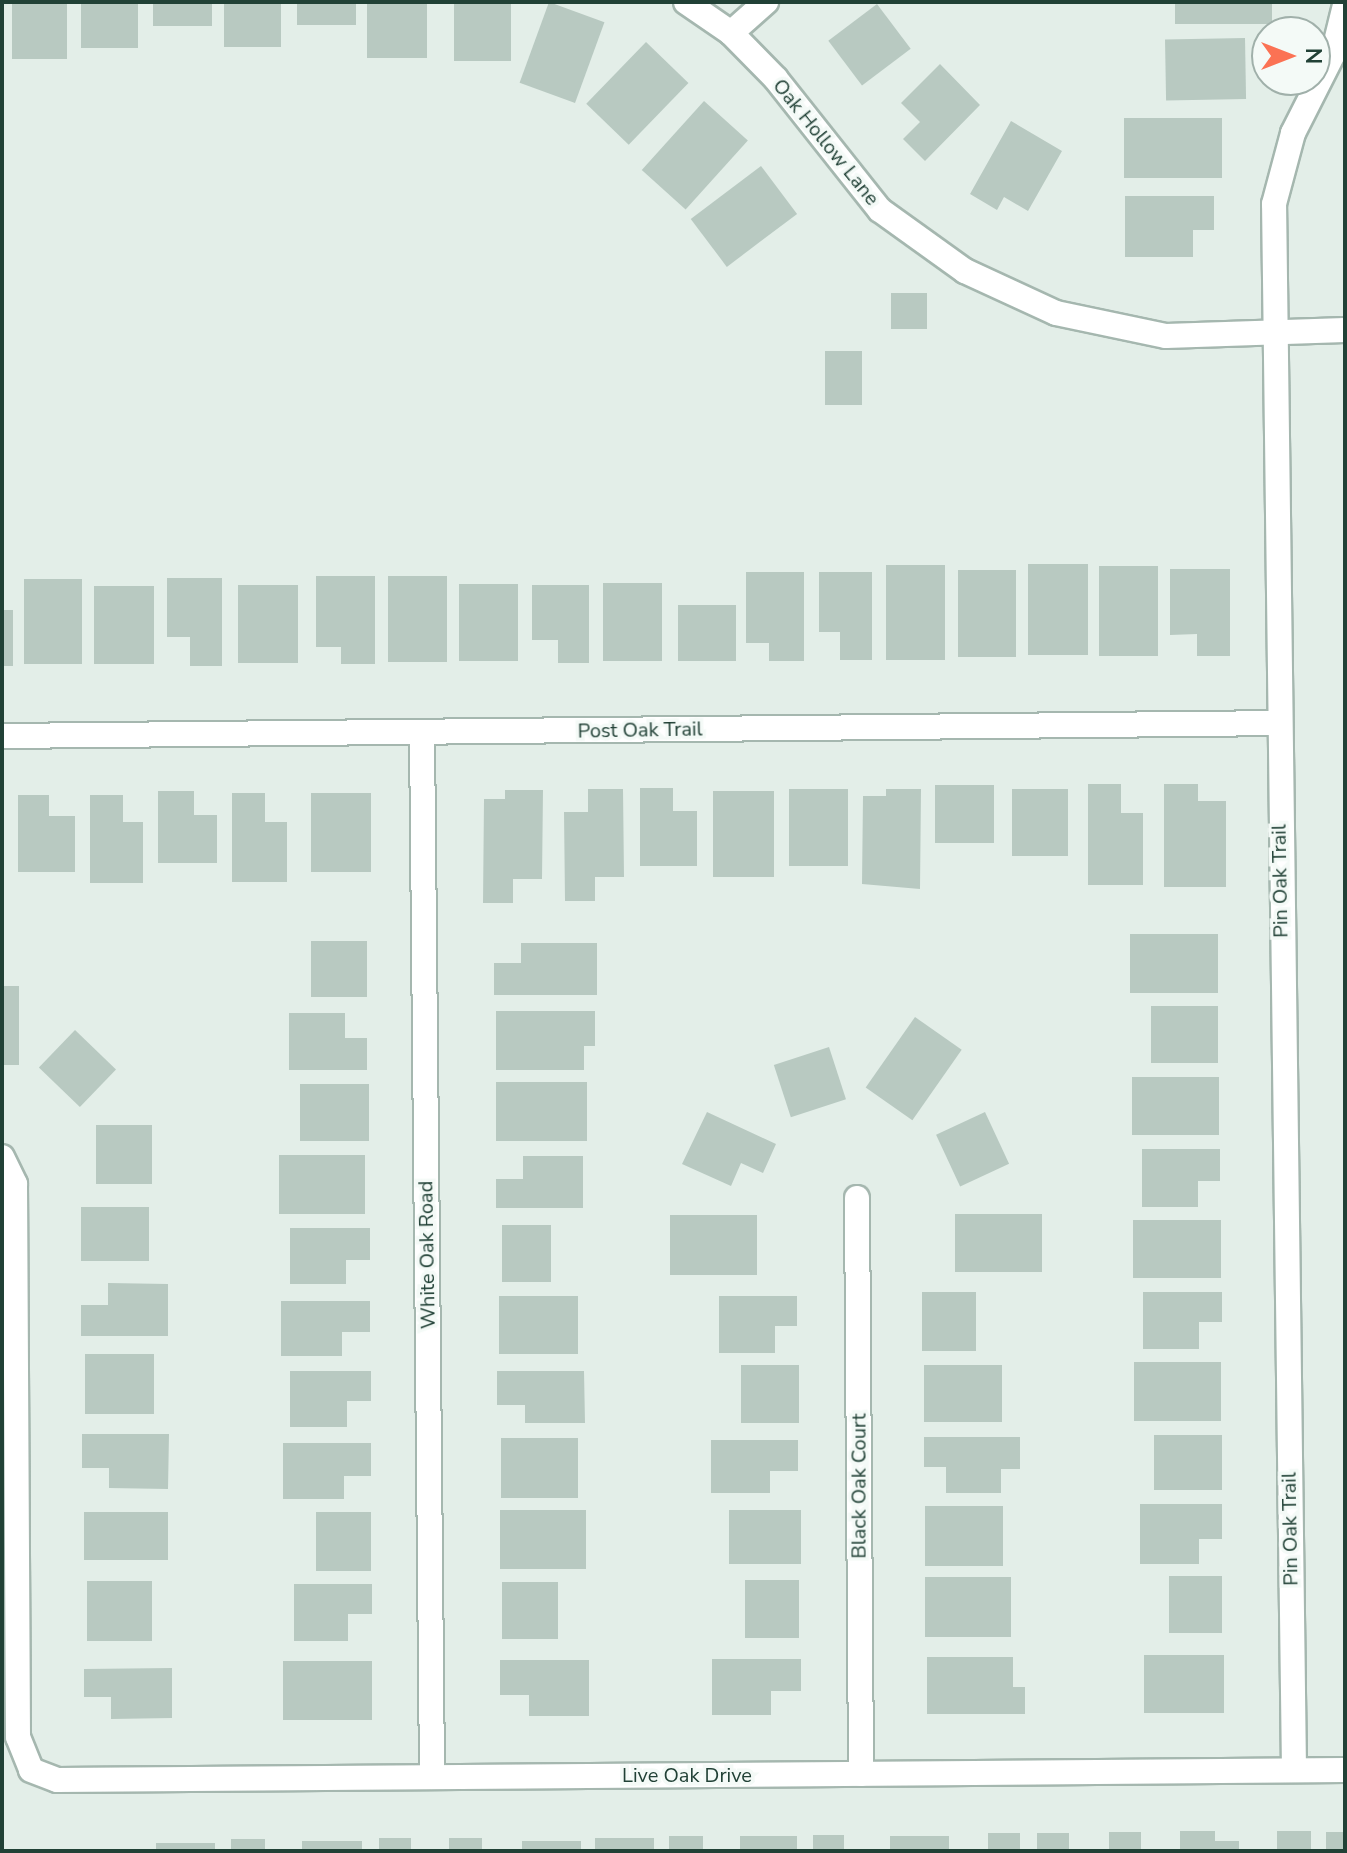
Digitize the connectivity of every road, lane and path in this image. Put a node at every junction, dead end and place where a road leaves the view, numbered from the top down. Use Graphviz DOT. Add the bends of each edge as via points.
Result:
graph roads {
  1 [pos="686,2"];
  2 [pos="766,2"];
  3 [pos="1345,5"];
  4 [pos="731,33"];
  5 [pos="1344,328"];
  6 [pos="1274,336"];
  7 [pos="1278,723"];
  8 [pos="422,732"];
  9 [pos="2,736"];
  10 [pos="2,1157"];
  11 [pos="857,1198"];
  12 [pos="1294,1770"];
  13 [pos="1345,1770"];
  14 [pos="861,1774"];
  15 [pos="432,1777"];
  1 -- 4 [label="street, Oak Hollow Lane"];
  2 -- 4 [label="street"];
  3 -- 6 [label="street, Pin Oak Trail" via="1333,54 1293,133 1274,204"];
  4 -- 6 [label="street, Oak Hollow Lane" via="776,79 880,210 965,271 1056,313 1166,336"];
  5 -- 6 [label="street, Oak Hollow Lane"];
  6 -- 7 [label="street, Pin Oak Trail"];
  7 -- 8 [label="street, Post Oak Trail"];
  7 -- 12 [label="street, Pin Oak Trail"];
  8 -- 9 [label="street, Post Oak Trail"];
  8 -- 15 [label="street, White Oak Road"];
  10 -- 15 [label="street, Live Oak Drive" via="15,1184 18,1737 31,1770 57,1780"];
  11 -- 14 [label="street, Black Oak Court"];
  12 -- 13 [label="street, Live Oak Drive"];
  12 -- 14 [label="street, Live Oak Drive"];
  14 -- 15 [label="street, Live Oak Drive"];
}
